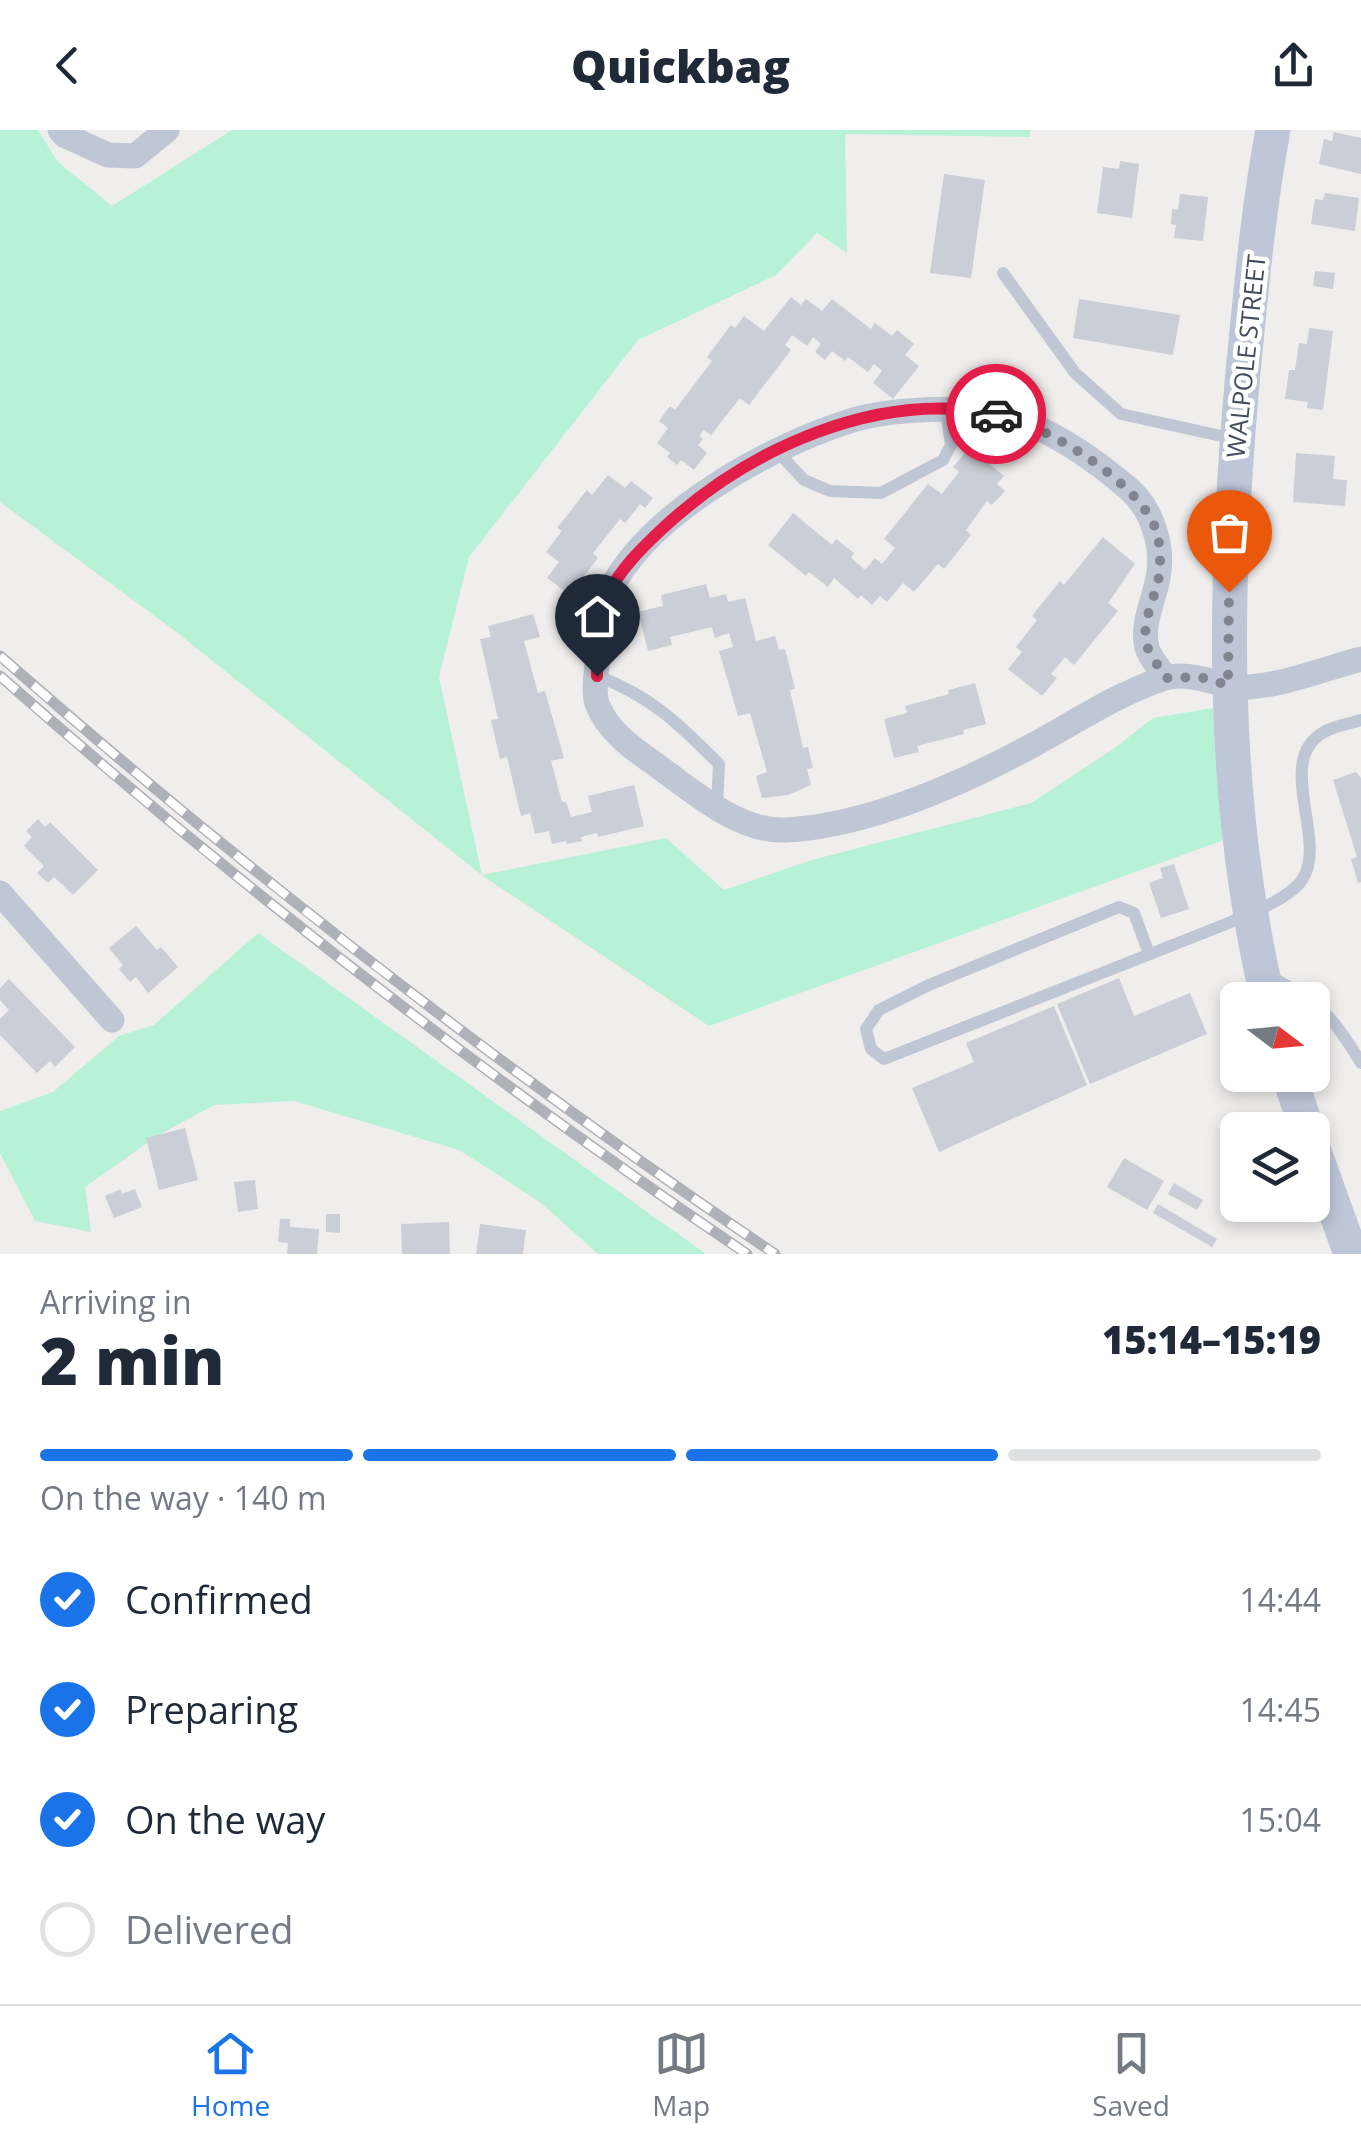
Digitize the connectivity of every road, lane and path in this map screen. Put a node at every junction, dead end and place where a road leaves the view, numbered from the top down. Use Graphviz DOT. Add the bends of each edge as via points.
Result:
graph roads {
  1 [pos="60,130"];
  2 [pos="167,130"];
  3 [pos="1273,130"];
  4 [pos="1003,273"];
  5 [pos="946,411"];
  6 [pos="1237,440"];
  7 [pos="777,452"];
  8 [pos="1361,660"];
  9 [pos="597,676"];
  10 [pos="1166,678"];
  11 [pos="1228,685"];
  12 [pos="1360,723"];
  13 [pos="717,806"];
  14 [pos="0,893"];
  15 [pos="1250,915"];
  16 [pos="1150,954"];
  17 [pos="1264,982"];
  18 [pos="1330,1015"];
  19 [pos="112,1020"];
  20 [pos="1361,1064"];
  21 [pos="1330,1196"];
  22 [pos="1351,1254"];
  1 -- 2 [label="street" via="108,154 135,156"];
  3 -- 6 [label="main road, WALPOLE STREET"];
  4 -- 6 [label="lane" via="1075,373 1121,414"];
  5 -- 7 [label="street" via="854,419"];
  5 -- 7 [label="lane" via="951,445 943,460 881,493 830,492 804,480"];
  5 -- 10 [label="street" via="1018,419 1066,442 1133,492 1158,533 1147,648"];
  6 -- 11 [label="main road, WALPOLE STREET"];
  7 -- 9 [label="street" via="740,467 689,503 640,550 609,592"];
  8 -- 11 [label="street" via="1251,687"];
  9 -- 13 [label="street" via="596,703 618,736"];
  9 -- 13 [label="lane" via="632,689 720,764"];
  10 -- 11 [label="street"];
  10 -- 13 [label="street" via="1099,706 975,775 862,817 768,830"];
  11 -- 15 [label="main road, WALPOLE STREET"];
  12 -- 15 [label="lane" via="1320,733 1303,759 1308,868 1299,884"];
  14 -- 19 [label="street"];
  15 -- 16 [label="lane"];
  15 -- 17 [label="main road, WALPOLE STREET"];
  16 -- 16 [label="lane" via="884,1058 871,1050 866,1029 879,1010 1119,907 1134,913"];
  18 -- 20 [label="lane"];
  21 -- 22 [label="main road"];
}
